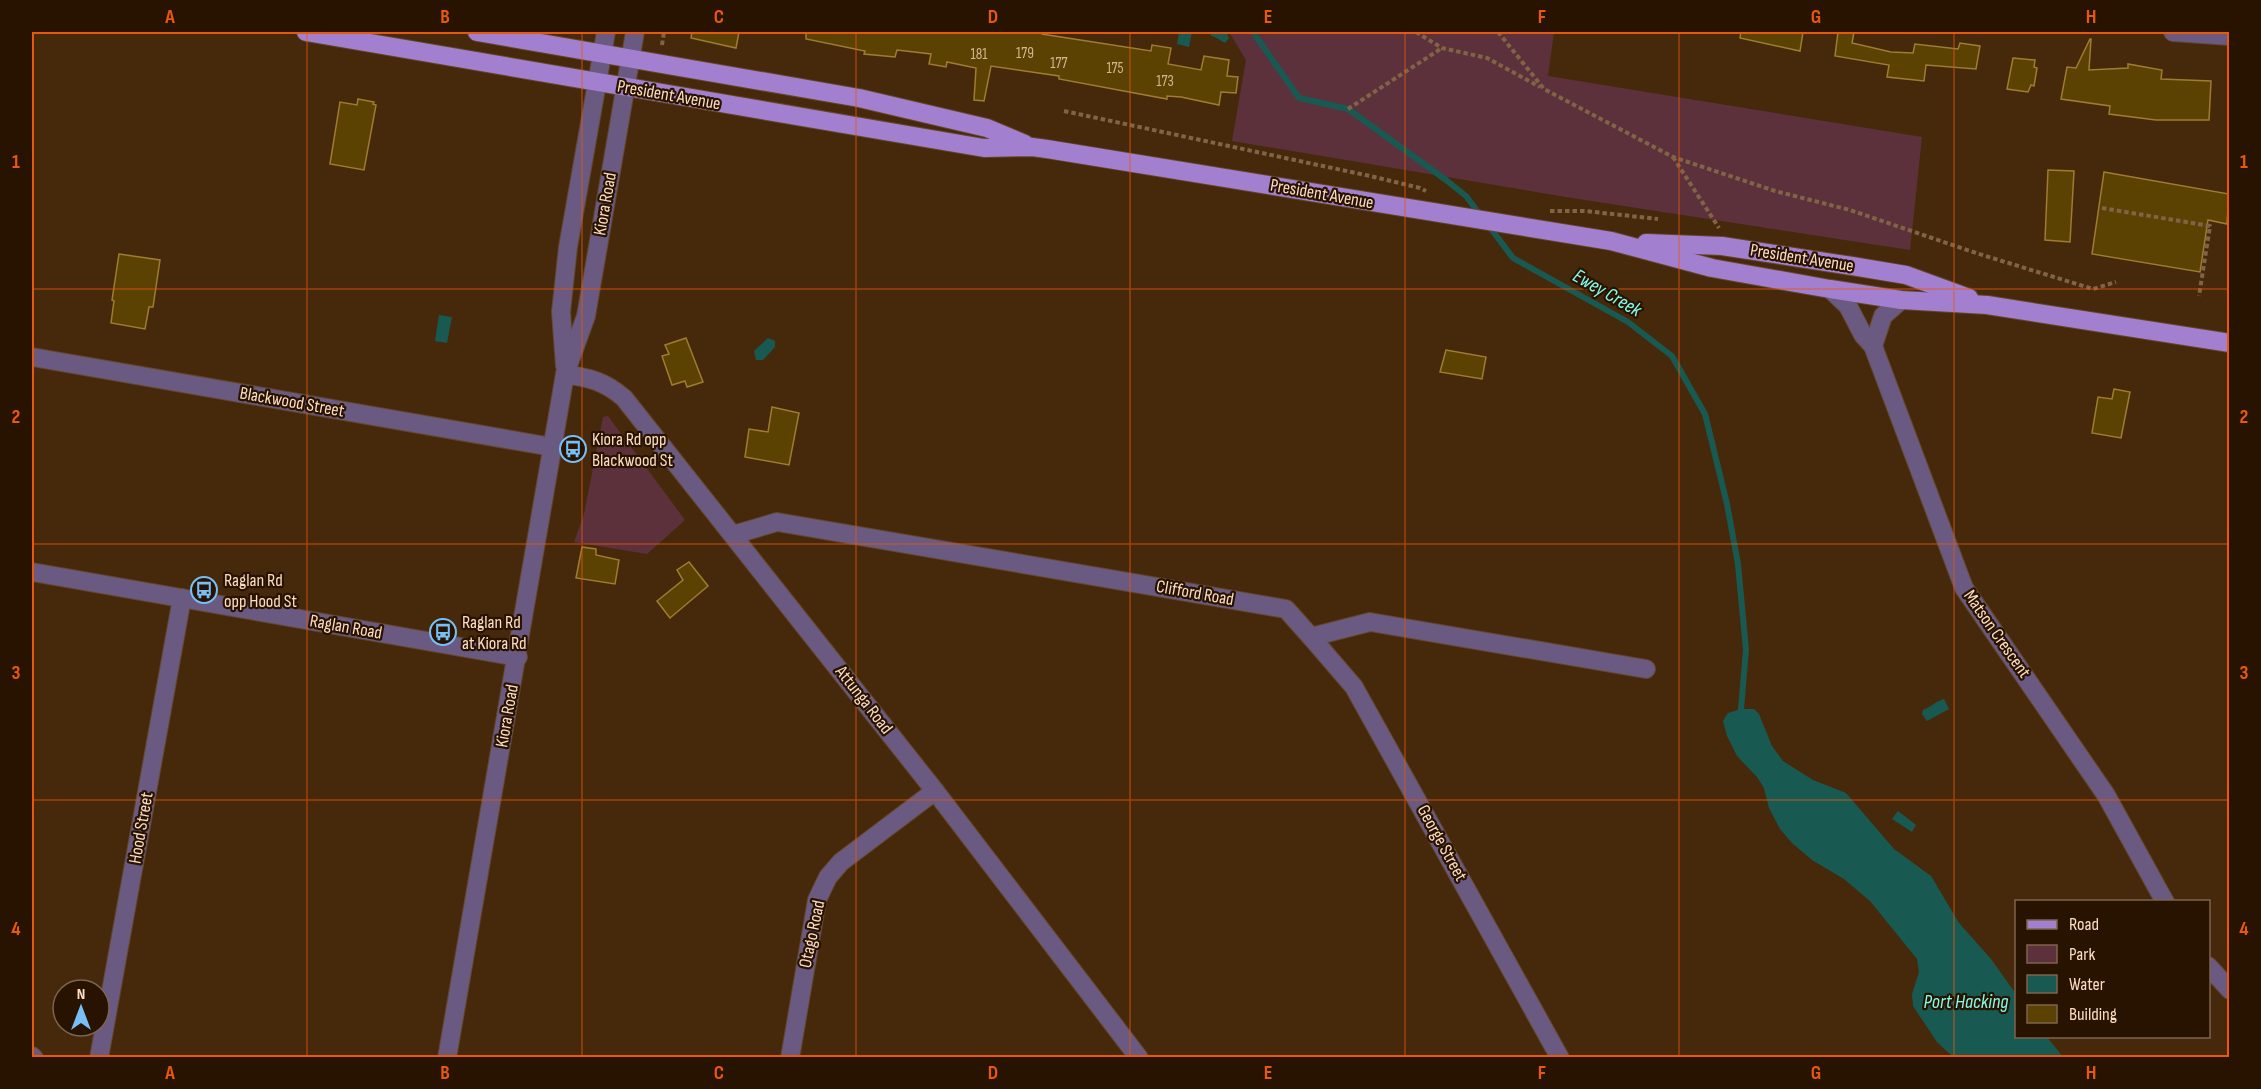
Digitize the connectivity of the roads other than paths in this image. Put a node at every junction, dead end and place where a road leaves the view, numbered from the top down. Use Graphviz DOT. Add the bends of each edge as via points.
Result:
graph roads {
  1 [pos="306,32"];
  2 [pos="477,32"];
  3 [pos="606,32"];
  4 [pos="635,32"];
  5 [pos="2173,32"];
  6 [pos="2229,36"];
  7 [pos="602,53"];
  8 [pos="631,58"];
  9 [pos="597,82"];
  10 [pos="626,87"];
  11 [pos="1032,147"];
  12 [pos="1611,241"];
  13 [pos="1830,289"];
  14 [pos="1901,300"];
  15 [pos="1987,305"];
  16 [pos="2229,343"];
  17 [pos="1873,346"];
  18 [pos="32,357"];
  19 [pos="565,374"];
  20 [pos="552,447"];
  21 [pos="733,535"];
  22 [pos="32,572"];
  23 [pos="183,598"];
  24 [pos="1311,637"];
  25 [pos="518,657"];
  26 [pos="1646,669"];
  27 [pos="936,791"];
  28 [pos="2164,900"];
  29 [pos="2210,968"];
  30 [pos="2229,990"];
  31 [pos="99,1058"];
  32 [pos="447,1058"];
  33 [pos="790,1058"];
  34 [pos="1140,1058"];
  35 [pos="1560,1058"];
  1 -- 9 [label="main road, President Avenue"];
  2 -- 7 [label="main road, President Avenue"];
  3 -- 7 [label="street, Kiora Road"];
  4 -- 8 [label="street, Kiora Road"];
  5 -- 6 [label="street"];
  7 -- 8 [label="main road, President Avenue"];
  7 -- 9 [label="street, Kiora Road"];
  8 -- 10 [label="street, Kiora Road"];
  8 -- 11 [label="main road, President Avenue" via="859,98 987,128"];
  9 -- 10 [label="main road, President Avenue"];
  9 -- 19 [label="street, Kiora Road" via="564,279 561,312"];
  10 -- 11 [label="main road, President Avenue" via="984,148"];
  10 -- 19 [label="street, Kiora Road" via="586,316"];
  11 -- 12 [label="main road, President Avenue"];
  12 -- 13 [label="main road, President Avenue" via="1712,267"];
  12 -- 15 [label="main road, President Avenue" via="1722,246 1863,267 1906,275"];
  13 -- 14 [label="main road, President Avenue"];
  13 -- 17 [label="street, Matson Crescent" via="1848,306"];
  14 -- 15 [label="main road, President Avenue"];
  14 -- 17 [label="street" via="1883,316"];
  15 -- 16 [label="main road, President Avenue"];
  17 -- 28 [label="street, Matson Crescent" via="1964,588 2106,795"];
  18 -- 20 [label="street, Blackwood Street"];
  19 -- 20 [label="street, Kiora Road"];
  19 -- 21 [label="street, Attunga Road" via="593,379 624,398"];
  20 -- 25 [label="street, Kiora Road"];
  21 -- 24 [label="street, Clifford Road" via="777,522 1287,609"];
  21 -- 27 [label="street, Attunga Road"];
  22 -- 23 [label="street, Raglan Road"];
  23 -- 25 [label="street, Raglan Road"];
  23 -- 31 [label="street, Hood Street"];
  24 -- 26 [label="street" via="1371,622"];
  24 -- 35 [label="street, George Street" via="1354,687"];
  25 -- 32 [label="street, Kiora Road"];
  27 -- 33 [label="street, Otago Road" via="841,862 828,877 817,900"];
  27 -- 34 [label="street, Attunga Road"];
  29 -- 30 [label="street"];
}
